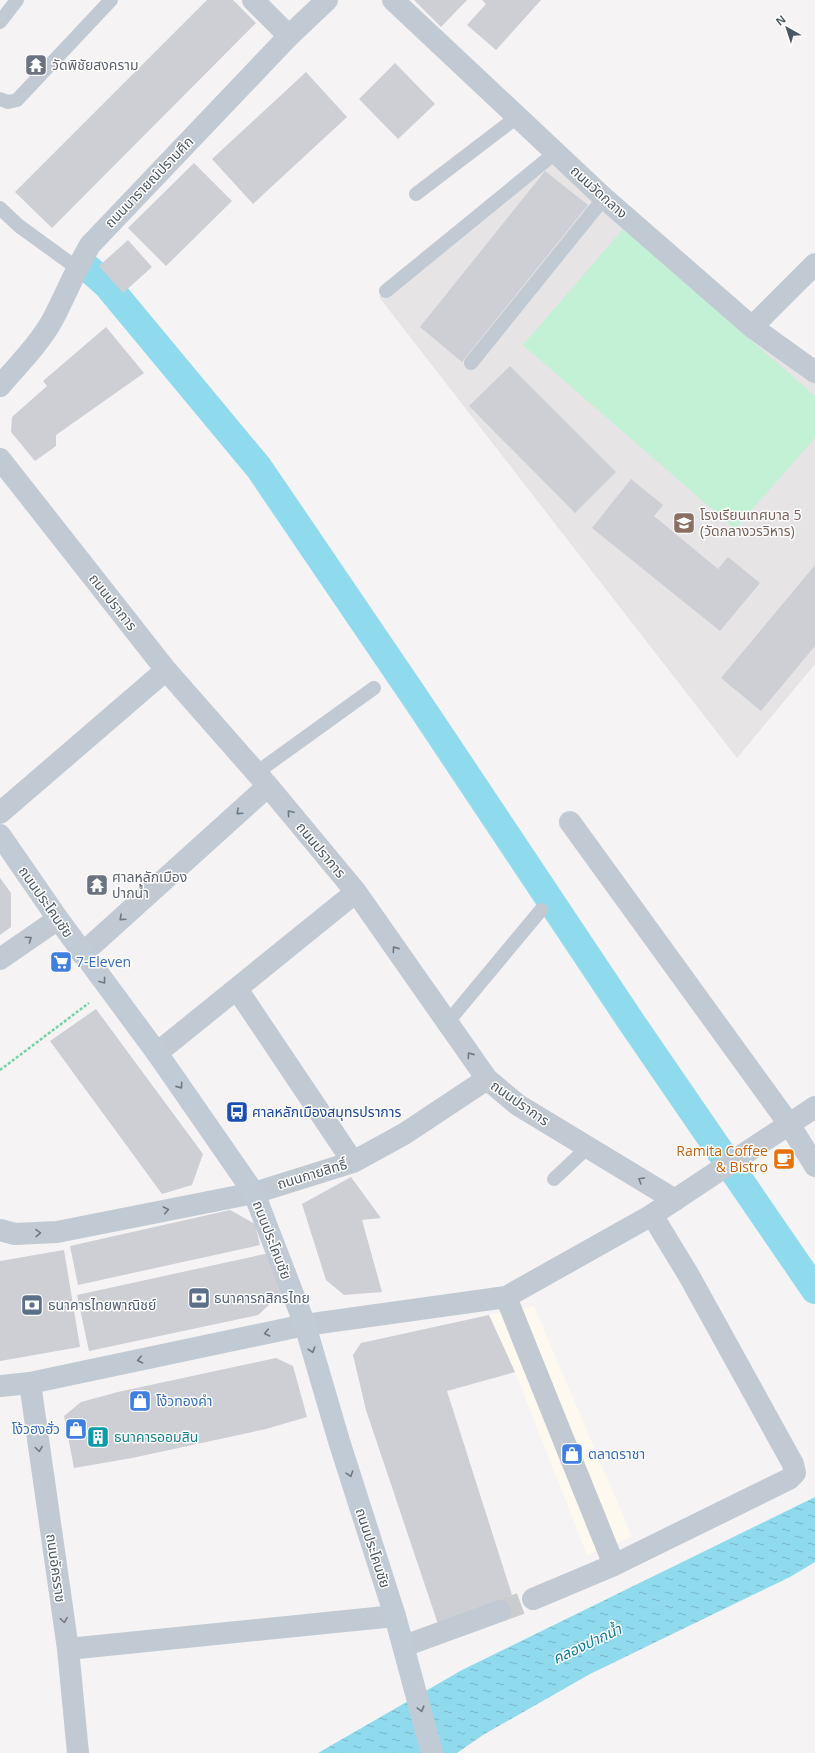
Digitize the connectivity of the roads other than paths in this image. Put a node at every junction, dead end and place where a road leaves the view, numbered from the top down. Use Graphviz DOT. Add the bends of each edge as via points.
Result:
graph roads {
  1 [pos="17,0"];
  2 [pos="111,0"];
  3 [pos="253,0"];
  4 [pos="327,0"];
  5 [pos="393,0"];
  6 [pos="0,22"];
  7 [pos="289,36"];
  8 [pos="0,99"];
  9 [pos="517,117"];
  10 [pos="555,153"];
  11 [pos="416,194"];
  12 [pos="604,198"];
  13 [pos="0,208"];
  14 [pos="815,264"];
  15 [pos="77,268"];
  16 [pos="386,291"];
  17 [pos="752,327"];
  18 [pos="471,363"];
  19 [pos="815,372"];
  20 [pos="0,386"];
  21 [pos="0,459"];
  22 [pos="166,670"];
  23 [pos="374,688"];
  24 [pos="262,779"];
  25 [pos="0,813"];
  26 [pos="570,822"];
  27 [pos="0,835"];
  28 [pos="356,892"];
  29 [pos="541,910"];
  30 [pos="58,919"];
  31 [pos="82,954"];
  32 [pos="0,959"];
  33 [pos="237,989"];
  34 [pos="447,1023"];
  35 [pos="157,1053"];
  36 [pos="487,1079"];
  37 [pos="815,1108"];
  38 [pos="789,1124"];
  39 [pos="588,1147"];
  40 [pos="353,1162"];
  41 [pos="815,1166"];
  42 [pos="554,1179"];
  43 [pos="254,1193"];
  44 [pos="674,1200"];
  45 [pos="652,1215"];
  46 [pos="0,1230"];
  47 [pos="506,1297"];
  48 [pos="305,1325"];
  49 [pos="30,1383"];
  50 [pos="0,1386"];
  51 [pos="614,1565"];
  52 [pos="533,1599"];
  53 [pos="500,1612"];
  54 [pos="395,1616"];
  55 [pos="404,1646"];
  56 [pos="68,1648"];
  57 [pos="78,1753"];
  58 [pos="432,1753"];
  1 -- 6 [label="lane"];
  2 -- 8 [label="lane" via="18,100 8,102"];
  3 -- 7 [label="street"];
  4 -- 7 [label="street, ถนนนารายณ์ปราบศึก"];
  5 -- 9 [label="street, ถนนวัดกลาง"];
  7 -- 15 [label="street, ถนนนารายณ์ปราบศึก" via="110,223 90,245"];
  9 -- 10 [label="street, ถนนวัดกลาง"];
  9 -- 11 [label="lane"];
  10 -- 12 [label="street, ถนนวัดกลาง"];
  10 -- 16 [label="lane"];
  12 -- 17 [label="street, ถนนวัดกลาง"];
  12 -- 18 [label="lane"];
  13 -- 15 [label="lane" via="19,226"];
  14 -- 17 [label="street"];
  15 -- 20 [label="street, ถนนนารายณ์ปราบศึก" via="52,320"];
  17 -- 19 [label="street, ถนนวัดกลาง"];
  21 -- 22 [label="street, ถนนปราการ"];
  22 -- 24 [label="street, ถนนปราการ"];
  22 -- 25 [label="street"];
  23 -- 24 [label="lane"];
  28 -- 24 [label="street, ถนนปราการ, one-way"];
  24 -- 31 [label="street, one-way"];
  26 -- 38 [label="street"];
  27 -- 30 [label="main road, ถนนประโคนชัย"];
  28 -- 33 [label="street"];
  34 -- 28 [label="street, ถนนปราการ, one-way"];
  29 -- 34 [label="lane"];
  30 -- 31 [label="main road, ถนนประโคนชัย"];
  32 -- 30 [label="street, one-way"];
  31 -- 35 [label="main road, ถนนประโคนชัย, one-way"];
  33 -- 35 [label="street"];
  33 -- 40 [label="street"];
  36 -- 34 [label="street, ถนนปราการ, one-way"];
  35 -- 43 [label="main road, ถนนประโคนชัย, one-way"];
  36 -- 39 [label="street, ถนนปราการ" via="518,1105"];
  36 -- 40 [label="street, ถนนกายสิทธิ์" via="404,1134"];
  37 -- 38 [label="street"];
  38 -- 41 [label="street"];
  38 -- 44 [label="street"];
  39 -- 42 [label="lane"];
  44 -- 39 [label="street, ถนนปราการ, one-way"];
  40 -- 43 [label="street, ถนนกายสิทธิ์"];
  46 -- 43 [label="street, ถนนกายสิทธิ์, one-way" via="14,1234 57,1232"];
  43 -- 48 [label="main road, ถนนประโคนชัย"];
  44 -- 45 [label="street"];
  45 -- 47 [label="street"];
  45 -- 51 [label="street" via="688,1274 794,1464 795,1473 790,1479"];
  47 -- 48 [label="street"];
  47 -- 51 [label="street"];
  48 -- 49 [label="street, one-way"];
  48 -- 54 [label="main road, ถนนประโคนชัย, one-way"];
  49 -- 50 [label="street"];
  49 -- 56 [label="street, ถนนอัครราช, one-way"];
  51 -- 52 [label="street"];
  53 -- 55 [label="street"];
  54 -- 55 [label="main road, ถนนประโคนชัย"];
  54 -- 56 [label="street"];
  55 -- 58 [label="main road, ถนนประโคนชัย, one-way"];
  56 -- 57 [label="street, ถนนอัครราช"];
}
